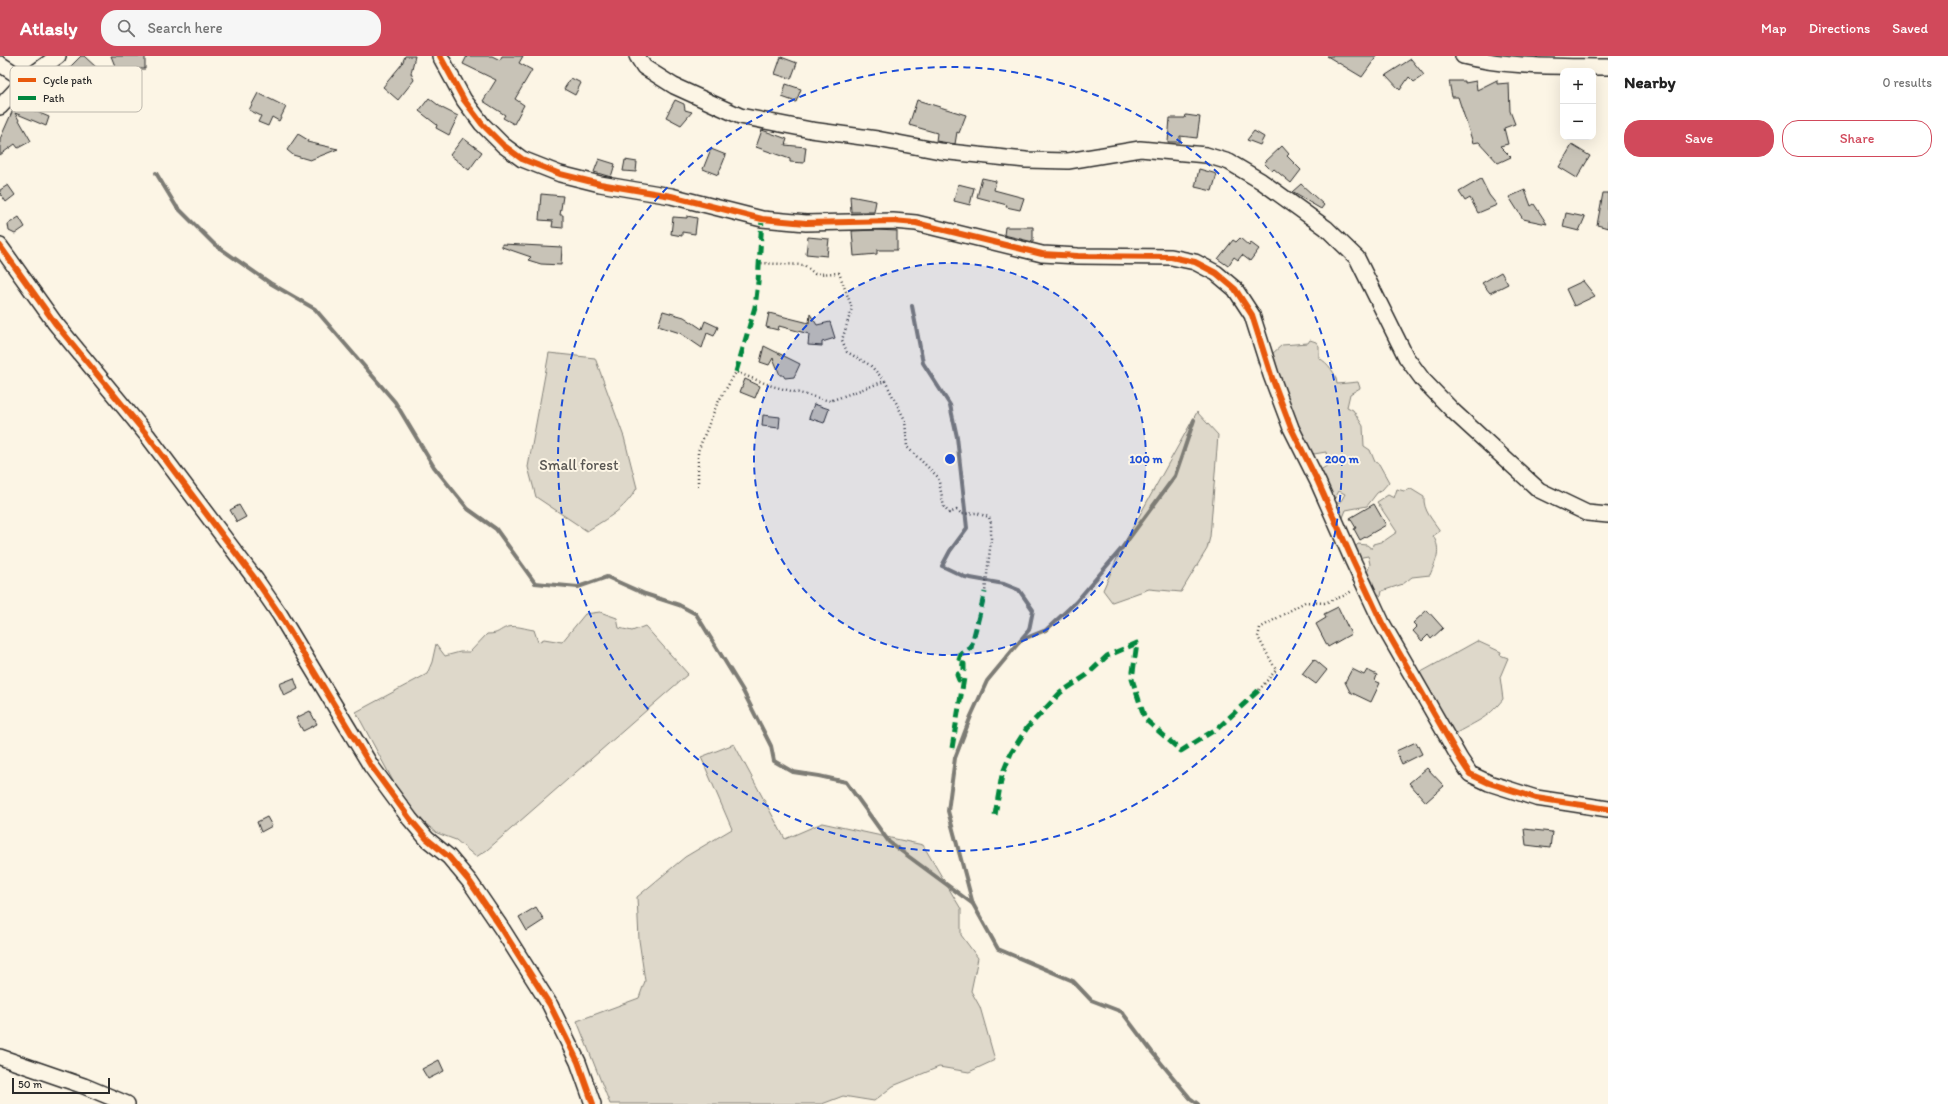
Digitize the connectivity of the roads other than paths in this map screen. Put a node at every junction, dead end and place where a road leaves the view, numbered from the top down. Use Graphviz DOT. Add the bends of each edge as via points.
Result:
graph roads {
  1 [pos="58,56"];
  2 [pos="440,56"];
  3 [pos="637,56"];
  4 [pos="1463,56"];
  5 [pos="0,64"];
  6 [pos="44,66"];
  7 [pos="1608,67"];
  8 [pos="10,70"];
  9 [pos="10,96"];
  10 [pos="0,107"];
  11 [pos="0,246"];
  12 [pos="1608,515"];
  13 [pos="1608,808"];
  14 [pos="0,1057"];
  15 [pos="127,1104"];
  16 [pos="593,1104"];
  1 -- 6 [label="street"];
  2 -- 13 [label="street" via="464,100 482,124 503,145 522,159 560,174 600,184 671,196 762,219 806,223 916,223 1042,254 1171,257 1195,262 1216,273 1235,289 1252,315 1291,428 1363,583 1382,623 1470,774 1488,783 1536,798"];
  3 -- 12 [label="street" via="644,67 674,86 740,116 811,130 940,151 1026,160 1068,161 1140,150 1206,155 1229,162 1326,228 1357,258 1406,357 1423,380 1454,412 1539,490 1587,513"];
  4 -- 7 [label="street" via="1508,63"];
  5 -- 8 [label="street"];
  9 -- 10 [label="street"];
  11 -- 16 [label="street" via="56,323 147,435 256,580 387,790 427,839 449,857 470,882 550,1006 578,1062"];
  14 -- 15 [label="street"];
}
